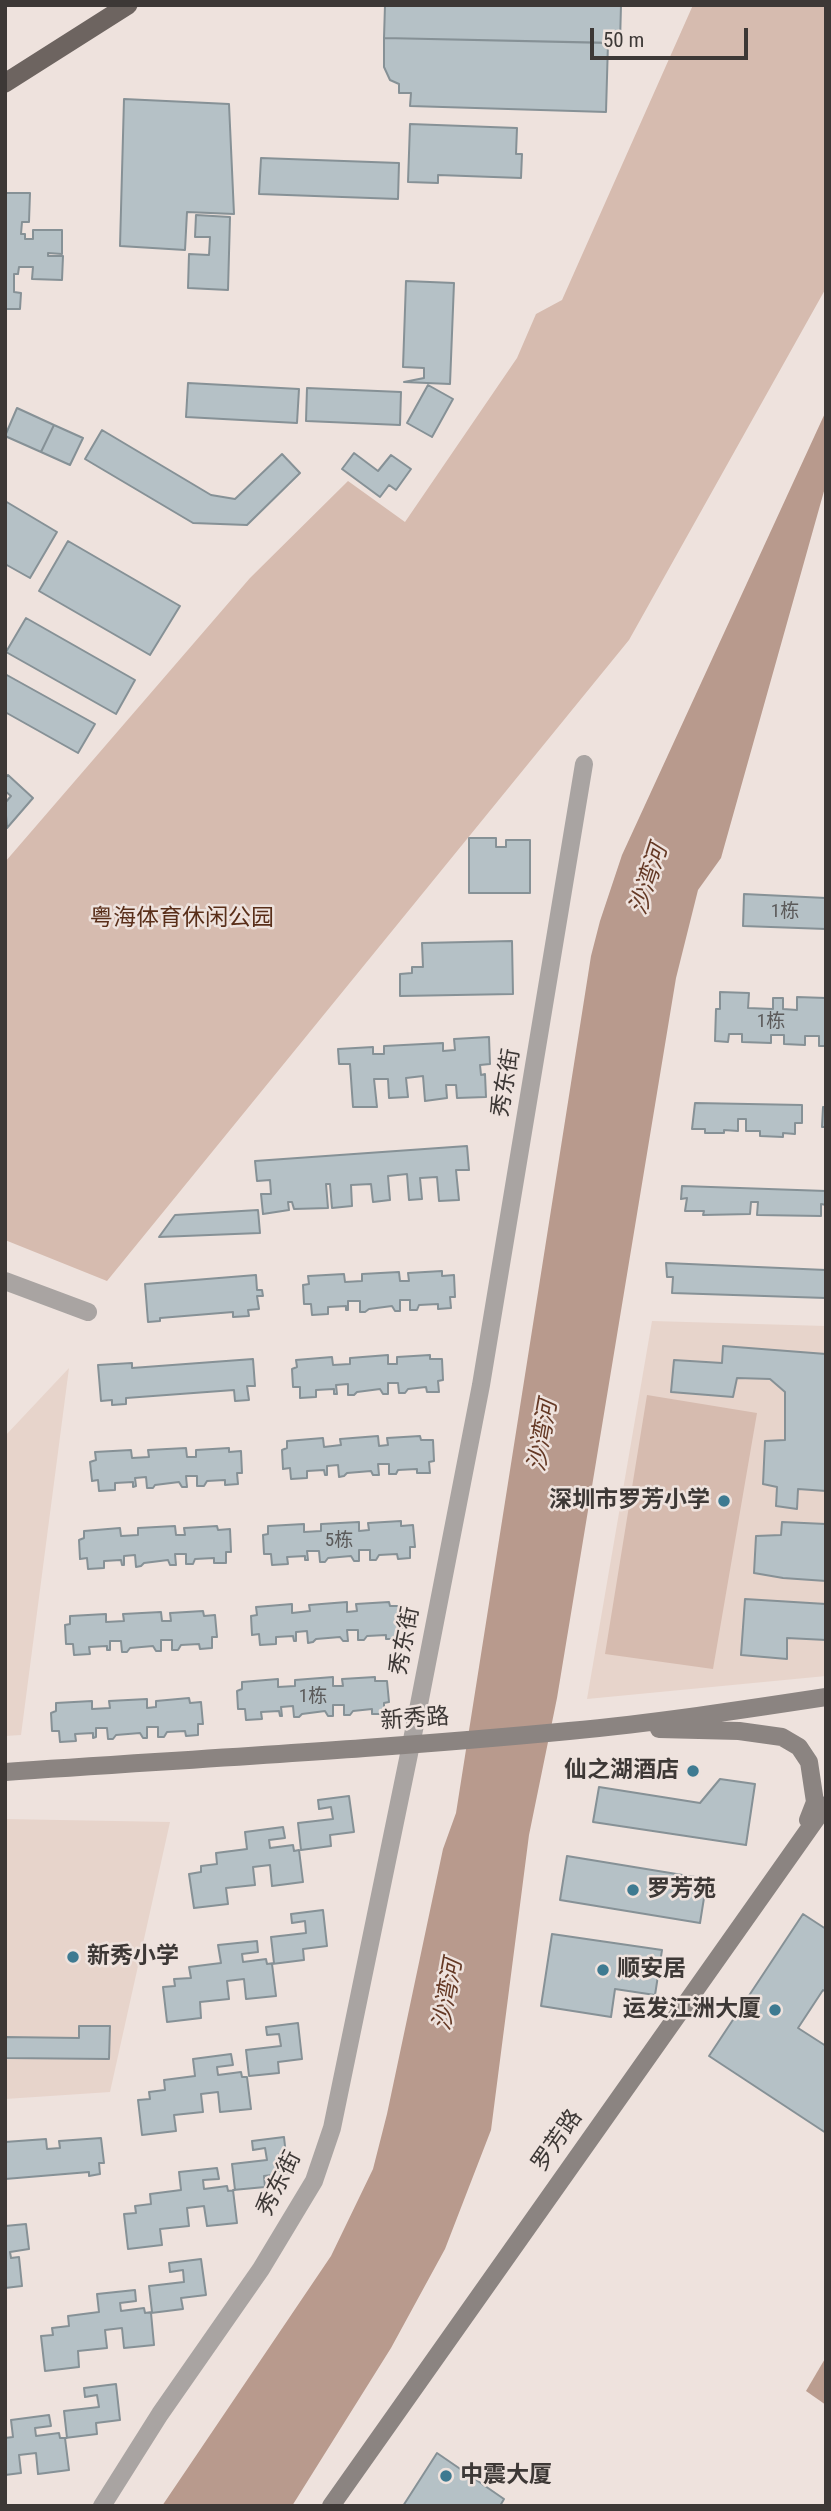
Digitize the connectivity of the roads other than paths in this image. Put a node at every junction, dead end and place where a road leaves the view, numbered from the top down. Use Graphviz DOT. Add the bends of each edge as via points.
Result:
graph roads {
  1 [pos="128,5"];
  2 [pos="5,83"];
  3 [pos="584,764"];
  4 [pos="5,1282"];
  5 [pos="88,1312"];
  6 [pos="826,1697"];
  7 [pos="593,1728"];
  8 [pos="411,1745"];
  9 [pos="5,1772"];
  10 [pos="826,1805"];
  11 [pos="798,1844"];
  12 [pos="102,2506"];
  13 [pos="331,2506"];
  1 -- 2 [label="highway"];
  3 -- 8 [label="street, 秀东街" via="481,1385"];
  4 -- 5 [label="street"];
  6 -- 7 [label="main road, 新秀路"];
  7 -- 8 [label="main road, 新秀路"];
  7 -- 11 [label="main road" via="739,1731 782,1737 799,1747 813,1780 815,1802"];
  8 -- 9 [label="main road, 新秀路"];
  8 -- 12 [label="street, 秀东街" via="332,2128 314,2181 261,2269"];
  10 -- 11 [label="main road, 罗芳路"];
  11 -- 13 [label="main road, 罗芳路"];
}
